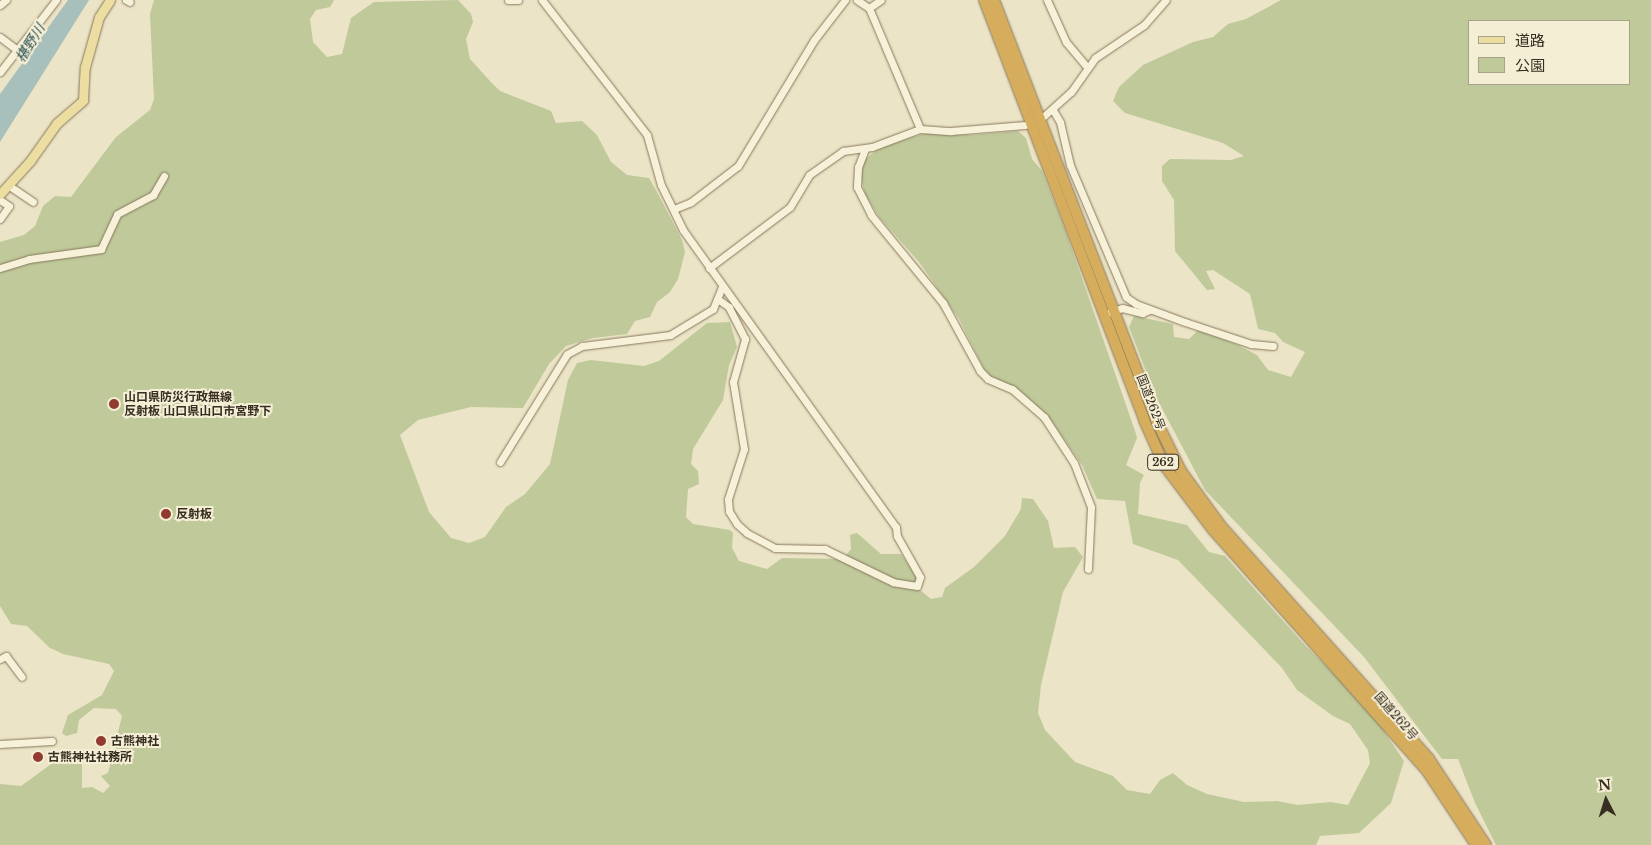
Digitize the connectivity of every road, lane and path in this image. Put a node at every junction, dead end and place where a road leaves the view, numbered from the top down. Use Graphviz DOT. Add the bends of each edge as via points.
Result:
graph roads {
  1 [pos="6,0"];
  2 [pos="56,0"];
  3 [pos="110,0"];
  4 [pos="508,0"];
  5 [pos="518,0"];
  6 [pos="542,0"];
  7 [pos="846,0"];
  8 [pos="857,0"];
  9 [pos="881,0"];
  10 [pos="984,0"];
  11 [pos="994,0"];
  12 [pos="1047,0"];
  13 [pos="1166,0"];
  14 [pos="0,5"];
  15 [pos="869,8"];
  16 [pos="0,37"];
  17 [pos="17,50"];
  18 [pos="1087,67"];
  19 [pos="0,72"];
  20 [pos="1053,110"];
  21 [pos="1044,116"];
  22 [pos="1024,125"];
  23 [pos="920,129"];
  24 [pos="865,149"];
  25 [pos="164,176"];
  26 [pos="8,185"];
  27 [pos="0,194"];
  28 [pos="0,200"];
  29 [pos="33,202"];
  30 [pos="674,210"];
  31 [pos="3,219"];
  32 [pos="0,268"];
  33 [pos="709,268"];
  34 [pos="722,287"];
  35 [pos="719,300"];
  36 [pos="1150,310"];
  37 [pos="1109,312"];
  38 [pos="1272,346"];
  39 [pos="500,462"];
  40 [pos="1088,569"];
  41 [pos="0,659"];
  42 [pos="22,677"];
  43 [pos="52,741"];
  44 [pos="0,744"];
  45 [pos="1476,845"];
  46 [pos="1486,845"];
  1 -- 14 [label="street"];
  2 -- 17 [label="street"];
  3 -- 26 [label="main road" via="100,17 85,67 83,100 57,123"];
  4 -- 5 [label="street"];
  6 -- 30 [label="street" via="647,135 661,185"];
  7 -- 30 [label="street" via="814,40 738,166 691,202"];
  8 -- 15 [label="street"];
  9 -- 15 [label="street"];
  10 -- 37 [label="highway, 国道262号 / 262"];
  11 -- 37 [label="highway, 国道262号 / 262"];
  12 -- 18 [label="street" via="1066,42"];
  13 -- 18 [label="street" via="1144,25 1107,49"];
  15 -- 23 [label="street"];
  16 -- 17 [label="street"];
  17 -- 19 [label="street"];
  18 -- 20 [label="street" via="1071,92"];
  20 -- 21 [label="street"];
  20 -- 36 [label="street" via="1060,122 1070,165 1121,292"];
  22 -- 23 [label="street" via="951,131"];
  23 -- 24 [label="street"];
  24 -- 33 [label="street" via="843,151 833,157 810,175 790,207"];
  24 -- 40 [label="street" via="858,167 857,187 871,214 943,303 980,371 988,379 1012,389 1044,417 1074,463 1091,507"];
  25 -- 32 [label="street" via="153,195 117,214 101,249 29,259"];
  26 -- 27 [label="main road"];
  26 -- 29 [label="street"];
  28 -- 31 [label="street" via="9,206"];
  30 -- 33 [label="street" via="683,230"];
  33 -- 34 [label="street"];
  34 -- 35 [label="street"];
  34 -- 35 [label="street" via="896,527 897,536 920,577 917,586 893,582 825,549 775,548 737,524 729,511 728,499 744,449 733,382 745,339 729,307"];
  35 -- 39 [label="street" via="714,309 670,335 582,346 567,354"];
  36 -- 37 [label="street" via="1142,313 1122,308"];
  36 -- 38 [label="street" via="1251,344"];
  37 -- 45 [label="highway, 国道262号 / 262" via="1158,453 1180,489 1427,771"];
  37 -- 46 [label="highway, 国道262号 / 262" via="1156,420 1193,489 1221,526 1429,759"];
  41 -- 42 [label="street" via="6,656"];
  43 -- 44 [label="street"];
}
